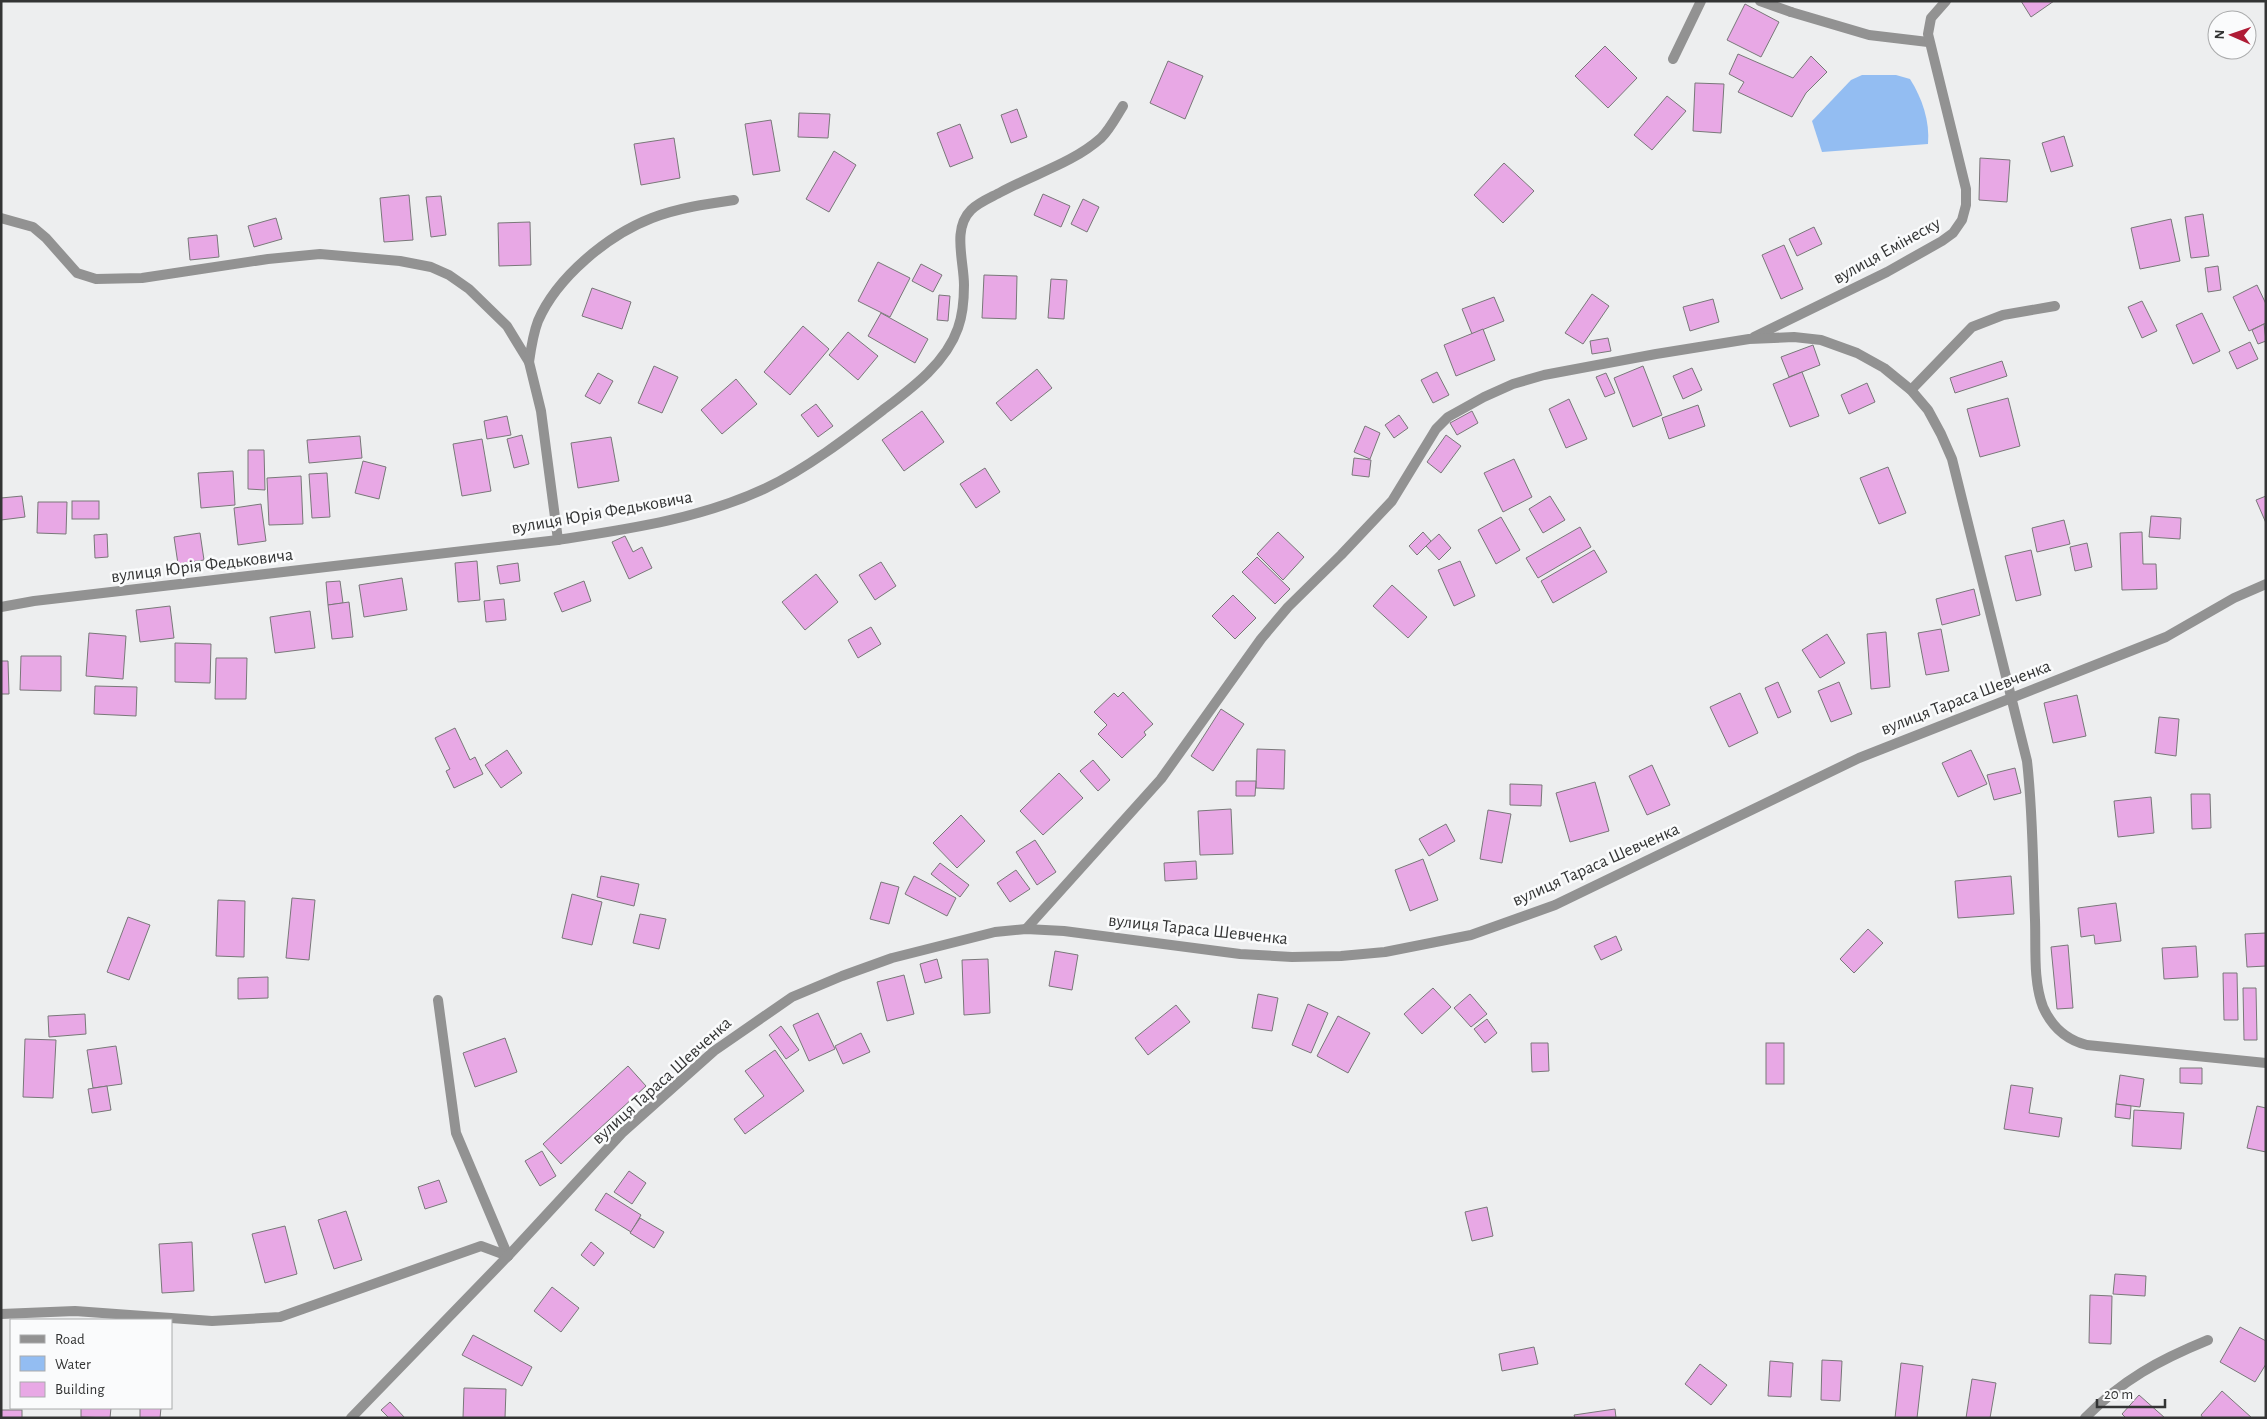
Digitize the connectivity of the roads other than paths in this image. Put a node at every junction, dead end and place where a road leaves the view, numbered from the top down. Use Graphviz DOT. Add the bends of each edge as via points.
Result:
graph roads {
  1 [pos="1701,1"];
  2 [pos="1760,1"];
  3 [pos="1786,1"];
  4 [pos="1946,1"];
  5 [pos="1791,12"];
  6 [pos="1928,42"];
  7 [pos="1673,59"];
  8 [pos="1122,106"];
  9 [pos="734,200"];
  10 [pos="1,218"];
  11 [pos="2055,306"];
  12 [pos="1749,339"];
  13 [pos="529,362"];
  14 [pos="1911,390"];
  15 [pos="558,540"];
  16 [pos="2266,584"];
  17 [pos="1,607"];
  18 [pos="2011,698"];
  19 [pos="1026,929"];
  20 [pos="438,1000"];
  21 [pos="2266,1062"];
  22 [pos="508,1256"];
  23 [pos="1,1314"];
  24 [pos="2208,1340"];
  25 [pos="352,1418"];
  26 [pos="2085,1418"];
  1 -- 7 [label="street"];
  2 -- 5 [label="street"];
  3 -- 5 [label="street"];
  4 -- 6 [label="street, вулиця Емінеску" via="1931,18"];
  5 -- 6 [label="street" via="1869,35"];
  6 -- 12 [label="street, вулиця Емінеску" via="1966,189 1965,213 1959,227 1915,258"];
  8 -- 15 [label="street, вулиця Юрія Федьковича" via="1102,137 1086,149 971,210 960,240 964,284 958,328 930,371 910,390 795,472 758,491 694,515"];
  9 -- 13 [label="street" via="679,209 654,217 629,228 598,249 547,304 536,326"];
  10 -- 13 [label="street" via="32,227 53,244 77,273 96,279 142,278 320,254 431,267 469,289 506,326"];
  11 -- 14 [label="street" via="2003,315 1972,327"];
  12 -- 14 [label="street" via="1794,337 1839,345 1884,368"];
  12 -- 19 [label="street" via="1544,375 1496,391 1442,422 1392,501 1272,626 1236,671 1161,779"];
  13 -- 15 [label="street" via="541,411"];
  14 -- 18 [label="street" via="1928,410 1952,459"];
  15 -- 17 [label="street, вулиця Юрія Федьковича"];
  16 -- 18 [label="street, вулиця Тараса Шевченка" via="2234,598 2166,637"];
  18 -- 19 [label="street, вулиця Тараса Шевченка" via="1811,779 1555,905 1448,941 1385,952 1292,957"];
  18 -- 21 [label="street" via="2027,760 2037,977 2049,1018 2066,1037 2087,1046"];
  19 -- 22 [label="street, вулиця Тараса Шевченка" via="995,932 918,950 842,976 792,998 714,1051 622,1133"];
  20 -- 22 [label="street" via="456,1133"];
  22 -- 23 [label="street" via="481,1246 280,1316 212,1321 75,1311"];
  22 -- 25 [label="street, вулиця Тараса Шевченка"];
  24 -- 26 [label="street" via="2162,1359 2101,1402"];
}
